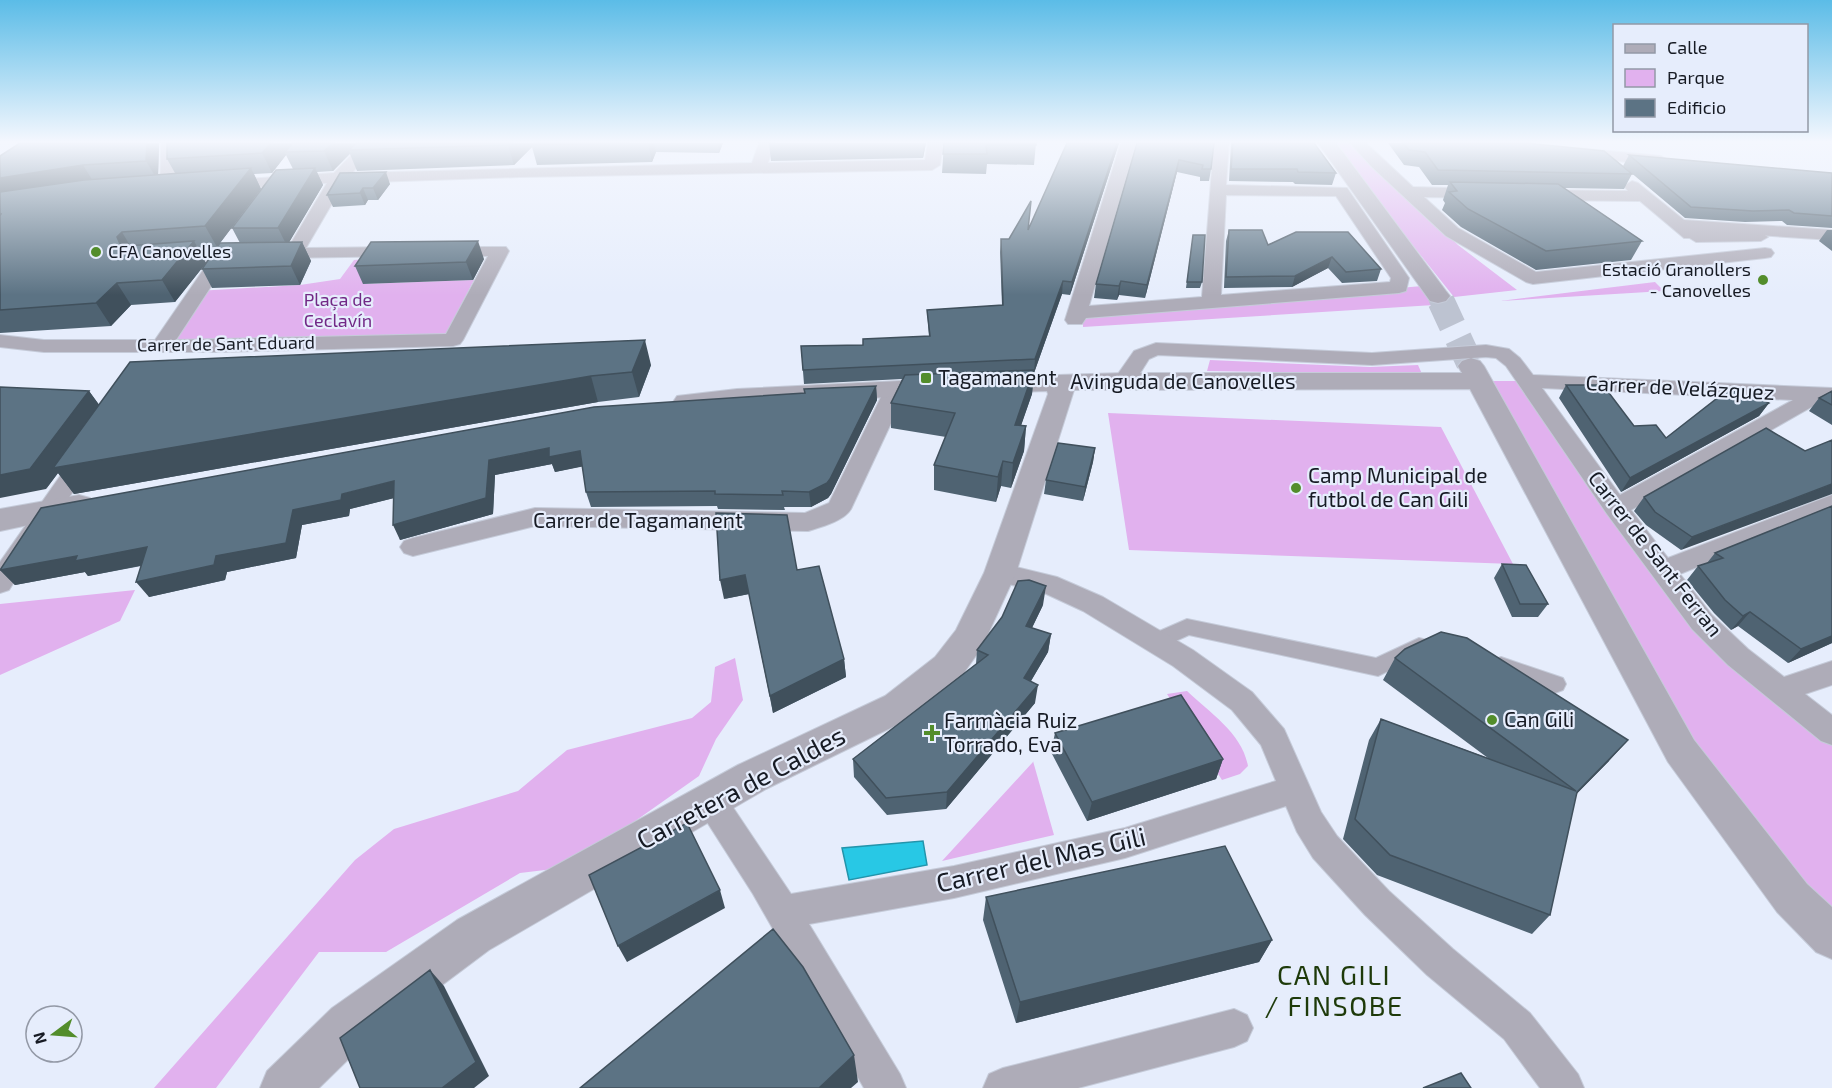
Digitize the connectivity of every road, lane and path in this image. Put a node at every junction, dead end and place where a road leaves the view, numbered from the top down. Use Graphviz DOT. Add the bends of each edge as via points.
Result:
graph roads {
  1 [pos="266,194"];
  2 [pos="329,194"];
  3 [pos="1114,194"];
  4 [pos="1219,194"];
  5 [pos="1343,194"];
  6 [pos="1364,194"];
  7 [pos="1411,194"];
  8 [pos="1492,194"];
  9 [pos="1503,194"];
  10 [pos="1526,194"];
  11 [pos="1641,194"];
  12 [pos="1644,196"];
  13 [pos="263,198"];
  14 [pos="1688,232"];
  15 [pos="1832,234"];
  16 [pos="237,236"];
  17 [pos="1714,238"];
  18 [pos="294,253"];
  19 [pos="1766,253"];
  20 [pos="224,254"];
  21 [pos="1739,255"];
  22 [pos="153,259"];
  23 [pos="1438,296"];
  24 [pos="1211,301"];
  25 [pos="0,341"];
  26 [pos="162,345"];
  27 [pos="1124,381"];
  28 [pos="1527,381"];
  29 [pos="1059,382"];
  30 [pos="896,389"];
  31 [pos="1825,395"];
  32 [pos="656,406"];
  33 [pos="96,441"];
  34 [pos="104,501"];
  35 [pos="1832,503"];
  36 [pos="1616,508"];
  37 [pos="47,511"];
  38 [pos="0,520"];
  39 [pos="413,546"];
  40 [pos="1663,570"];
  41 [pos="1000,573"];
  42 [pos="0,583"];
  43 [pos="1156,642"];
  44 [pos="1436,644"];
  45 [pos="1485,659"];
  46 [pos="1832,672"];
  47 [pos="1555,684"];
  48 [pos="1781,690"];
  49 [pos="1832,708"];
  50 [pos="1832,732"];
  51 [pos="1294,789"];
  52 [pos="711,801"];
  53 [pos="783,913"];
  54 [pos="1832,937"];
  55 [pos="1234,1028"];
  56 [pos="284,1088"];
  57 [pos="886,1088"];
  58 [pos="1003,1088"];
  59 [pos="1564,1088"];
  1 -- 13 [label="street"];
  2 -- 18 [label="street"];
  3 -- 24 [label="street" via="1081,316"];
  4 -- 24 [label="street"];
  5 -- 24 [label="street" via="1400,278 1399,287"];
  6 -- 23 [label="street"];
  7 -- 21 [label="street" via="1452,232 1533,279"];
  8 -- 9 [label="street"];
  10 -- 12 [label="street"];
  11 -- 12 [label="street"];
  12 -- 14 [label="street"];
  14 -- 15 [label="street" via="1765,229"];
  14 -- 17 [label="street"];
  14 -- 17 [label="street" via="1761,237"];
  16 -- 20 [label="street"];
  17 -- 21 [label="street"];
  18 -- 20 [label="street"];
  18 -- 26 [label="street, Carrer de Sant Eduard" via="500,251 453,340"];
  19 -- 21 [label="street"];
  20 -- 22 [label="street"];
  20 -- 26 [label="street"];
  25 -- 26 [label="street, Carrer de Sant Eduard" via="44,346"];
  27 -- 28 [label="street, Carrer de Sant Ferran" via="1141,355 1156,349 1372,360 1486,351 1502,353"];
  27 -- 29 [label="street, Avinguda de Canovelles"];
  27 -- 54 [label="street, Avinguda de Canovelles" via="1474,374 1681,751 1792,898"];
  28 -- 31 [label="street, Carrer de Velázquez"];
  28 -- 36 [label="street, Carrer de Sant Ferran"];
  29 -- 30 [label="street, Avinguda de Canovelles"];
  29 -- 41 [label="street, Carretera de Caldes" via="1061,394"];
  30 -- 32 [label="street, Avinguda de Canovelles" via="737,397"];
  30 -- 39 [label="street, Carrer de Tagamanent" via="839,509 808,522 535,517"];
  31 -- 36 [label="street"];
  33 -- 37 [label="street"];
  34 -- 37 [label="street"];
  35 -- 40 [label="street"];
  36 -- 40 [label="street, Carrer de Sant Ferran"];
  37 -- 38 [label="street"];
  37 -- 42 [label="street"];
  40 -- 48 [label="street, Carrer de Sant Ferran" via="1702,622 1738,657"];
  41 -- 43 [label="street" via="1048,584 1093,604"];
  41 -- 52 [label="street, Carretera de Caldes" via="970,638 948,667 898,707 752,777"];
  43 -- 44 [label="street" via="1187,627 1378,667 1426,642"];
  43 -- 51 [label="street" via="1242,701 1273,738"];
  45 -- 47 [label="street"];
  46 -- 48 [label="street"];
  48 -- 49 [label="street"];
  48 -- 50 [label="street, Carrer de Sant Ferran"];
  51 -- 53 [label="street, Carrer del Mas Gili" via="1125,843 954,882"];
  51 -- 59 [label="street" via="1325,847 1440,962 1517,1026"];
  52 -- 53 [label="street"];
  52 -- 56 [label="street, Carretera de Caldes" via="473,935 349,1024"];
  53 -- 57 [label="street"];
  55 -- 58 [label="street"];
}
